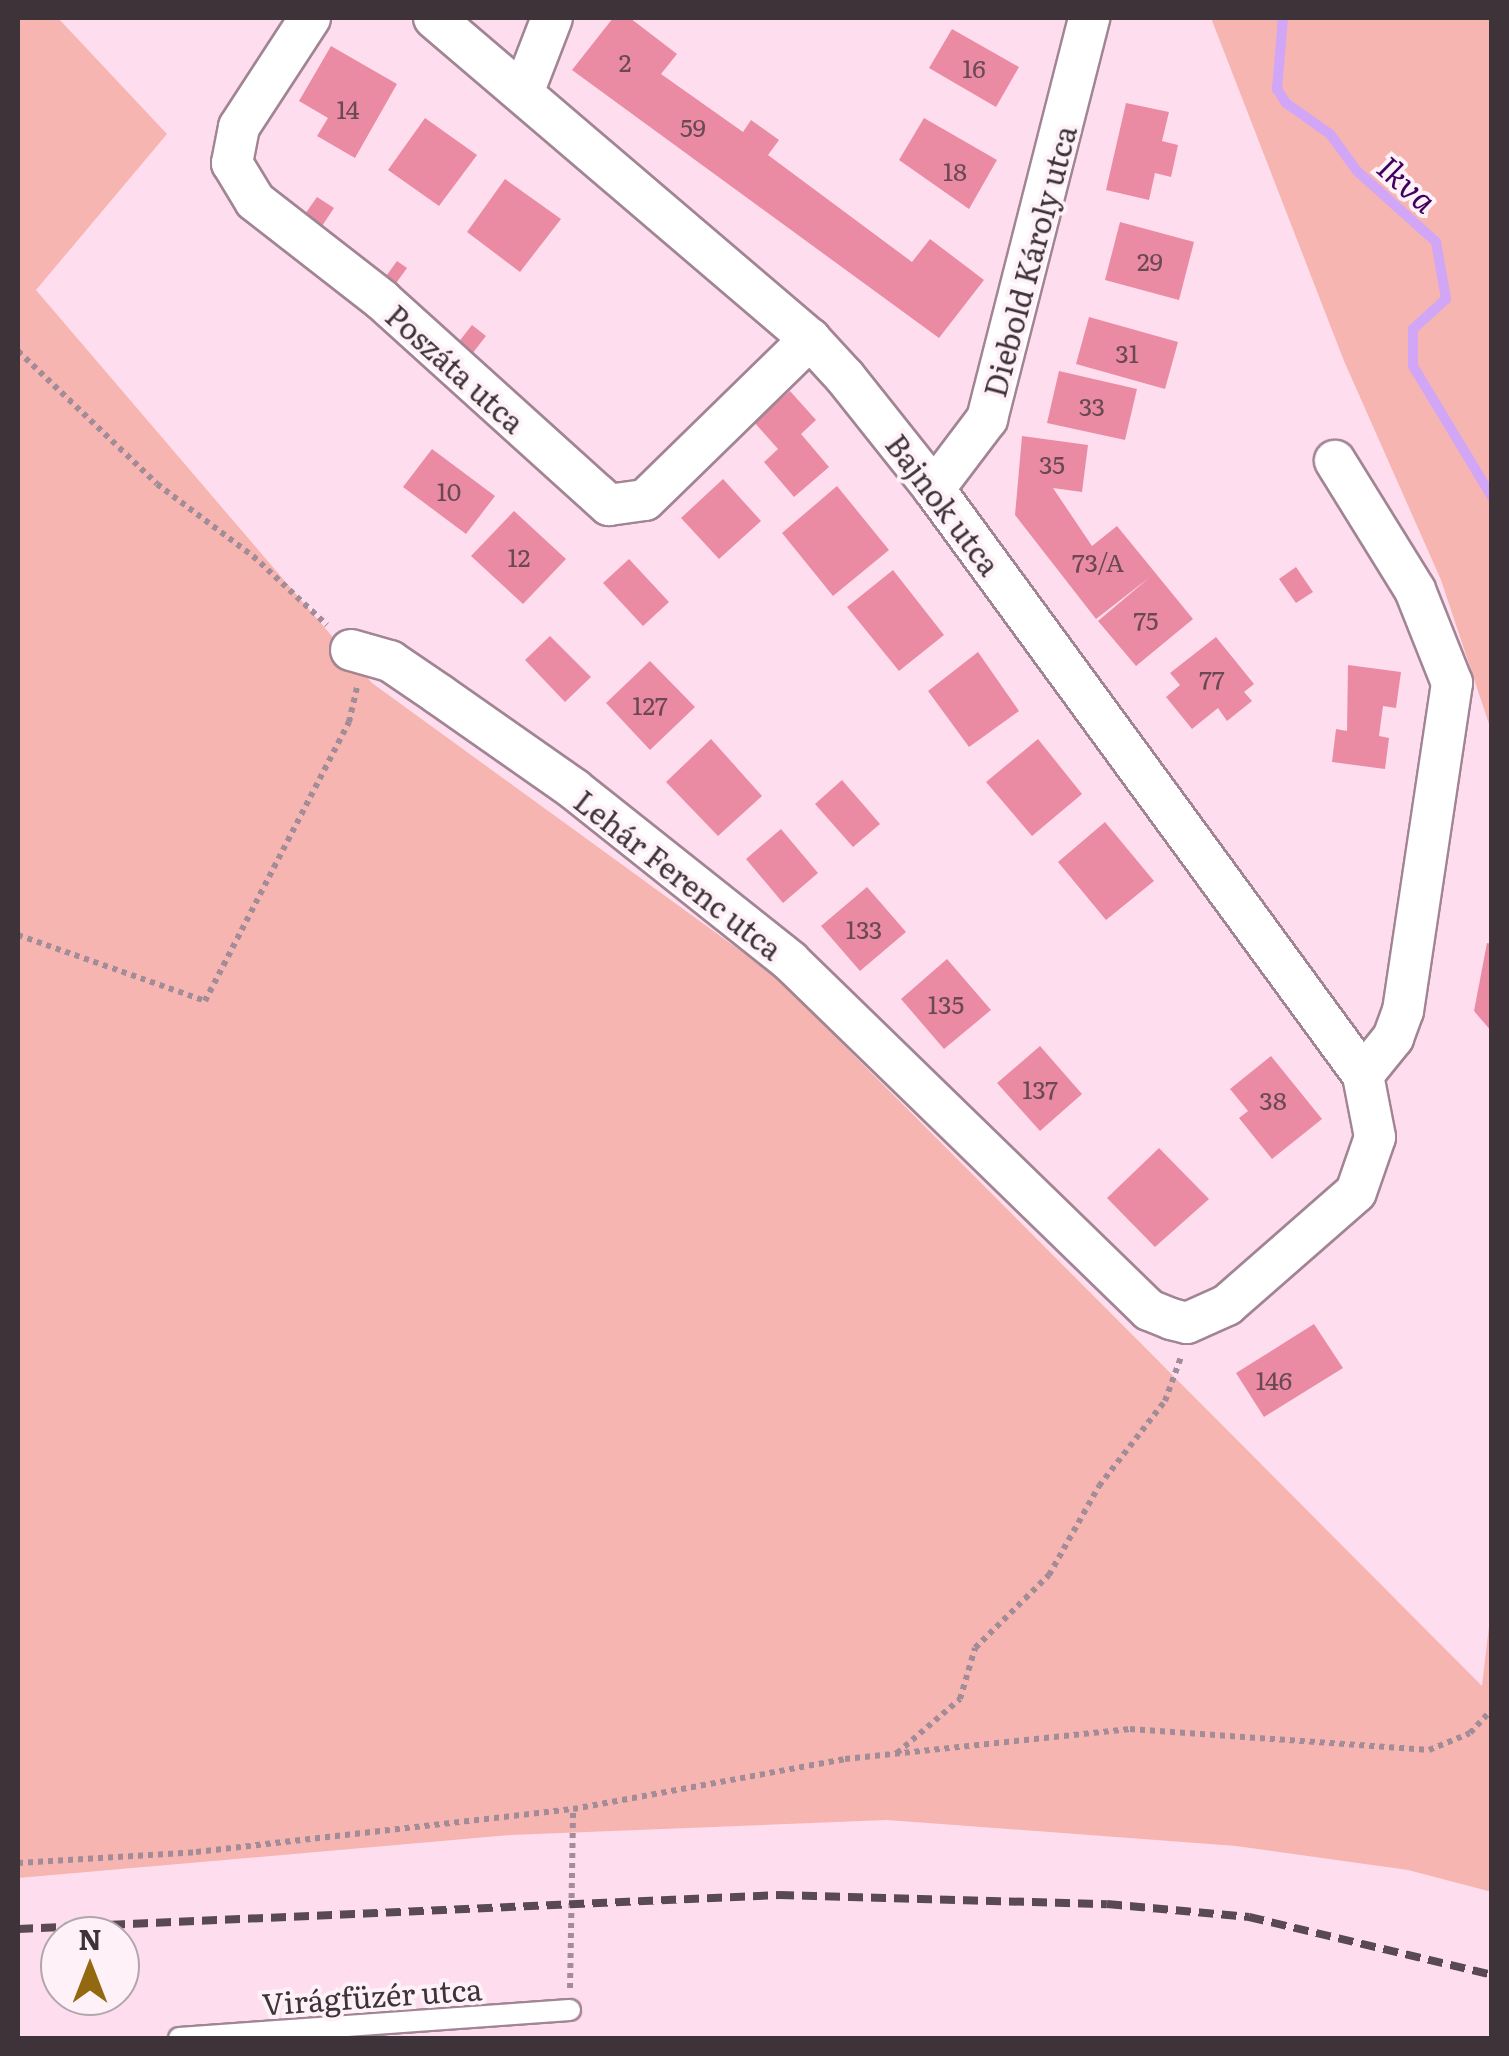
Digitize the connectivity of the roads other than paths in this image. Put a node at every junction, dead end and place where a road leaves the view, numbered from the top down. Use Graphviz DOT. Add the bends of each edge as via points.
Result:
graph roads {
  1 [pos="310,18"];
  2 [pos="434,18"];
  3 [pos="552,18"];
  4 [pos="1090,18"];
  5 [pos="523,93"];
  6 [pos="810,339"];
  7 [pos="1335,461"];
  8 [pos="934,488"];
  9 [pos="351,650"];
  10 [pos="1363,1075"];
  11 [pos="1322,1226"];
  12 [pos="570,2010"];
  13 [pos="371,2033"];
  14 [pos="179,2038"];
  1 -- 6 [label="street, Poszáta utca" via="239,127 232,163 255,201 382,300 608,505 645,500"];
  2 -- 5 [label="street, Bajnok utca"];
  3 -- 5 [label="street"];
  4 -- 8 [label="street, Diebold Károly utca" via="987,418"];
  5 -- 6 [label="street, Bajnok utca"];
  6 -- 8 [label="street, Bajnok utca"];
  7 -- 10 [label="street" via="1414,590 1452,683 1403,1011 1393,1038"];
  8 -- 10 [label="street, Bajnok utca"];
  9 -- 11 [label="street, Lehár Ferenc utca" via="390,661 440,694 790,961 1149,1310 1187,1323 1206,1317"];
  10 -- 11 [label="street, Bajnok utca" via="1376,1137 1356,1192"];
  12 -- 13 [label="lane, Virágfüzér utca"];
  13 -- 14 [label="lane, Virágfüzér utca"];
}
